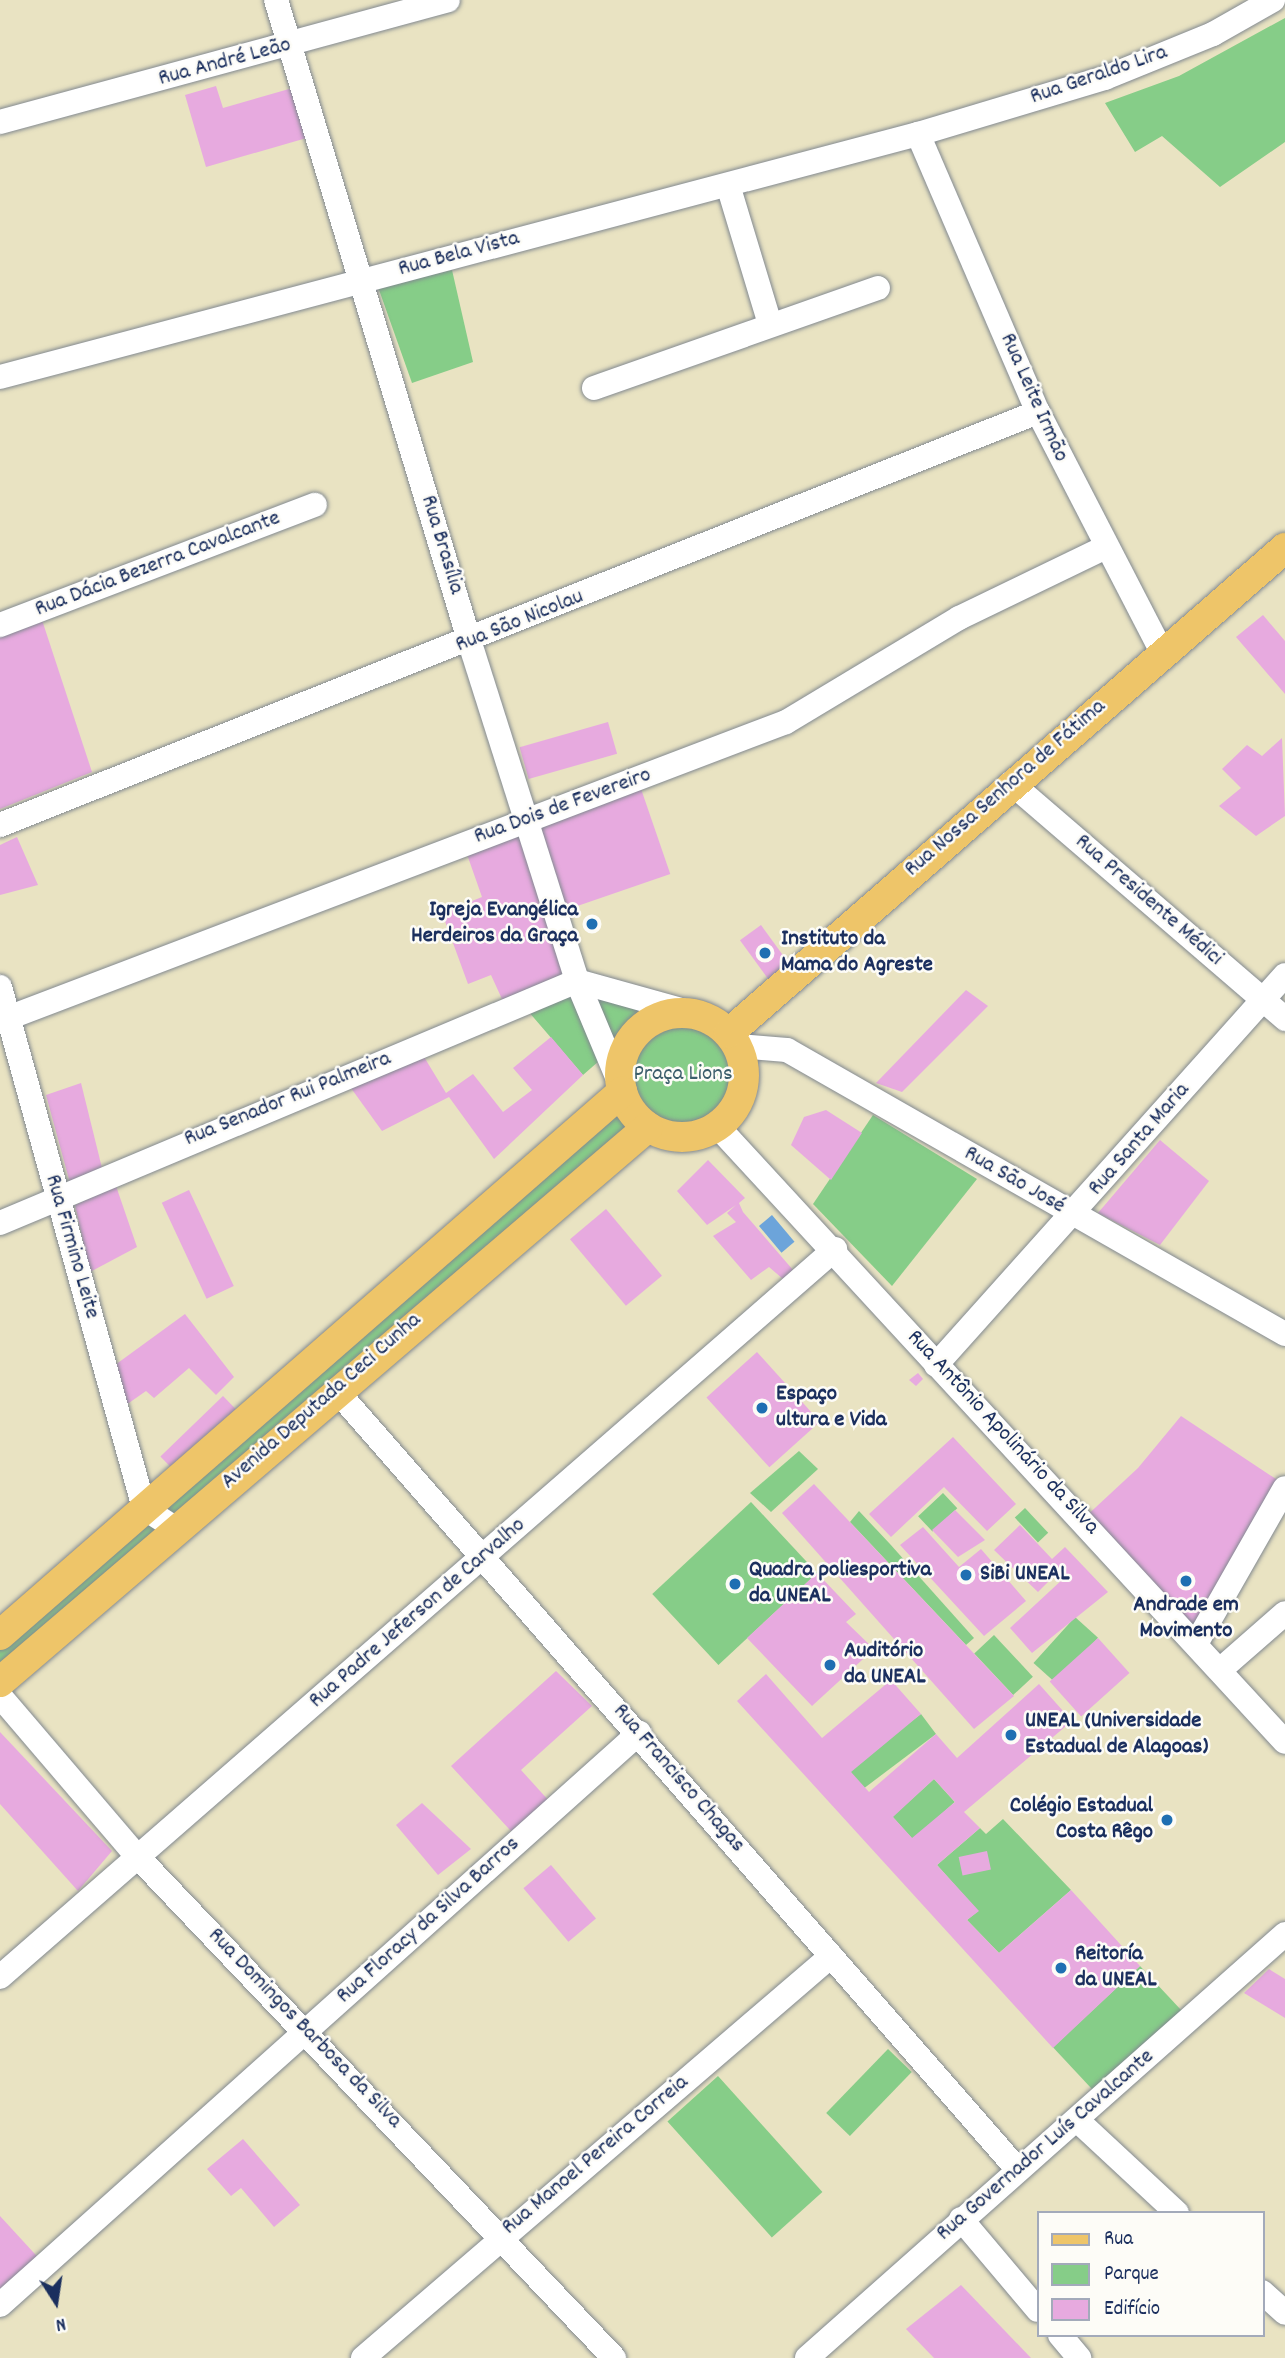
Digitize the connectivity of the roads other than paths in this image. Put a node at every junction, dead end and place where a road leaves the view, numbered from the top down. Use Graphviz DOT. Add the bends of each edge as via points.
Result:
graph roads {
  1 [pos="276,0"];
  2 [pos="449,0"];
  3 [pos="1273,0"];
  4 [pos="290,45"];
  5 [pos="0,122"];
  6 [pos="918,134"];
  7 [pos="728,185"];
  8 [pos="362,280"];
  9 [pos="878,288"];
  10 [pos="770,324"];
  11 [pos="0,377"];
  12 [pos="594,388"];
  13 [pos="1038,412"];
  14 [pos="315,505"];
  15 [pos="1104,548"];
  16 [pos="1285,548"];
  17 [pos="0,625"];
  18 [pos="470,643"];
  19 [pos="1163,654"];
  20 [pos="1011,783"];
  21 [pos="526,819"];
  22 [pos="0,825"];
  23 [pos="1285,975"];
  24 [pos="577,981"];
  25 [pos="0,987"];
  26 [pos="1263,1000"];
  27 [pos="760,1004"];
  28 [pos="699,1015"];
  29 [pos="1285,1019"];
  30 [pos="4,1020"];
  31 [pos="733,1039"];
  32 [pos="787,1050"];
  33 [pos="621,1089"];
  34 [pos="718,1126"];
  35 [pos="648,1127"];
  36 [pos="58,1199"];
  37 [pos="1074,1215"];
  38 [pos="0,1223"];
  39 [pos="835,1249"];
  40 [pos="1285,1334"];
  41 [pos="936,1365"];
  42 [pos="336,1390"];
  43 [pos="1285,1488"];
  44 [pos="144,1507"];
  45 [pos="176,1529"];
  46 [pos="485,1558"];
  47 [pos="1285,1613"];
  48 [pos="0,1634"];
  49 [pos="1197,1642"];
  50 [pos="1220,1670"];
  51 [pos="0,1682"];
  52 [pos="0,1696"];
  53 [pos="639,1733"];
  54 [pos="1285,1742"];
  55 [pos="136,1855"];
  56 [pos="1279,1948"];
  57 [pos="831,1956"];
  58 [pos="0,1977"];
  59 [pos="308,2029"];
  60 [pos="1078,2121"];
  61 [pos="1018,2170"];
  62 [pos="1175,2211"];
  63 [pos="961,2219"];
  64 [pos="500,2238"];
  65 [pos="1264,2294"];
  66 [pos="0,2305"];
  67 [pos="1036,2308"];
  68 [pos="1285,2313"];
  69 [pos="1062,2337"];
  70 [pos="363,2358"];
  71 [pos="614,2358"];
  72 [pos="807,2358"];
  73 [pos="1079,2358"];
  1 -- 4 [label="street, Rua Brasília"];
  2 -- 4 [label="street, Rua André Leão"];
  3 -- 6 [label="street, Rua Geraldo Lira" via="1213,34 1105,78"];
  4 -- 5 [label="street, Rua André Leão"];
  4 -- 8 [label="street, Rua Brasília"];
  6 -- 7 [label="street, Rua Bela Vista"];
  6 -- 13 [label="street, Rua Leite Irmão"];
  7 -- 8 [label="street, Rua Bela Vista"];
  7 -- 10 [label="street"];
  8 -- 11 [label="street, Rua Bela Vista"];
  8 -- 18 [label="street, Rua Brasília"];
  9 -- 10 [label="street"];
  10 -- 12 [label="street"];
  13 -- 15 [label="street, Rua Leite Irmão"];
  13 -- 18 [label="street, Rua São Nicolau"];
  14 -- 17 [label="street, Rua Dácia Bezerra Cavalcante"];
  15 -- 19 [label="street, Rua Leite Irmão"];
  15 -- 21 [label="street, Rua Dois de Fevereiro" via="959,618 786,722"];
  16 -- 19 [label="main road, Rua Nossa Senhora de Fátima"];
  18 -- 21 [label="street, Rua Brasília"];
  18 -- 22 [label="street, Rua São Nicolau"];
  19 -- 20 [label="main road, Rua Nossa Senhora de Fátima"];
  20 -- 26 [label="street, Rua Presidente Médici"];
  20 -- 27 [label="main road, Rua Nossa Senhora de Fátima"];
  21 -- 24 [label="street, Rua Brasília"];
  21 -- 30 [label="street, Rua Dois de Fevereiro"];
  23 -- 26 [label="street, Rua Santa Maria"];
  24 -- 28 [label="street"];
  24 -- 33 [label="street, Rua Brasília"];
  24 -- 36 [label="street, Rua Senador Rui Palmeira"];
  25 -- 30 [label="street, Rua Firmino Leite"];
  26 -- 29 [label="street, Rua Presidente Médici"];
  26 -- 37 [label="street, Rua Santa Maria"];
  27 -- 31 [label="main road, Rua Nossa Senhora de Fátima"];
  27 -- 32 [label="street" via="755,1032"];
  28 -- 31 [label="main road"];
  28 -- 33 [label="main road" via="674,1013 650,1022 622,1061"];
  30 -- 36 [label="street, Rua Firmino Leite"];
  31 -- 32 [label="street, Rua São José"];
  31 -- 34 [label="main road" via="745,1081 741,1098"];
  32 -- 37 [label="street, Rua São José"];
  33 -- 35 [label="main road"];
  33 -- 44 [label="main road, Avenida Deputada Ceci Cunha"];
  34 -- 35 [label="main road" via="671,1136"];
  34 -- 39 [label="street, Rua Antônio Apolinário da Silva"];
  35 -- 42 [label="main road, Avenida Deputada Ceci Cunha"];
  36 -- 38 [label="street, Rua Senador Rui Palmeira"];
  36 -- 44 [label="street, Rua Firmino Leite"];
  37 -- 40 [label="street, Rua São José"];
  37 -- 41 [label="street, Rua Santa Maria"];
  39 -- 41 [label="street, Rua Antônio Apolinário da Silva"];
  39 -- 46 [label="street, Rua Padre Jeferson de Carvalho"];
  41 -- 49 [label="street, Rua Antônio Apolinário da Silva"];
  42 -- 45 [label="main road, Avenida Deputada Ceci Cunha"];
  42 -- 46 [label="street, Rua Francisco Chagas"];
  43 -- 49 [label="street"];
  44 -- 45 [label="street"];
  44 -- 48 [label="main road, Avenida Deputada Ceci Cunha"];
  45 -- 51 [label="main road, Avenida Deputada Ceci Cunha"];
  46 -- 53 [label="street, Rua Francisco Chagas"];
  46 -- 55 [label="street, Rua Padre Jeferson de Carvalho"];
  47 -- 50 [label="street"];
  49 -- 50 [label="street, Rua Antônio Apolinário da Silva"];
  50 -- 54 [label="street, Rua Antônio Apolinário da Silva"];
  52 -- 55 [label="street, Rua Domingos Barbosa da Silva"];
  53 -- 57 [label="street, Rua Francisco Chagas"];
  53 -- 59 [label="street, Rua Floracy da Silva Barros"];
  55 -- 58 [label="street, Rua Padre Jeferson de Carvalho"];
  55 -- 59 [label="street, Rua Domingos Barbosa da Silva"];
  56 -- 60 [label="street, Rua Governador Luís Cavalcante"];
  57 -- 61 [label="street, Rua Francisco Chagas"];
  57 -- 64 [label="street, Rua Manoel Pereira Correia"];
  59 -- 64 [label="street, Rua Domingos Barbosa da Silva"];
  59 -- 66 [label="street, Rua Floracy da Silva Barros"];
  60 -- 61 [label="street, Rua Governador Luís Cavalcante"];
  60 -- 62 [label="street"];
  61 -- 63 [label="street, Rua Governador Luís Cavalcante"];
  63 -- 67 [label="street"];
  63 -- 72 [label="street, Rua Governador Luís Cavalcante"];
  64 -- 70 [label="street, Rua Manoel Pereira Correia"];
  64 -- 71 [label="street, Rua Domingos Barbosa da Silva"];
  65 -- 68 [label="street"];
  69 -- 73 [label="street"];
}
